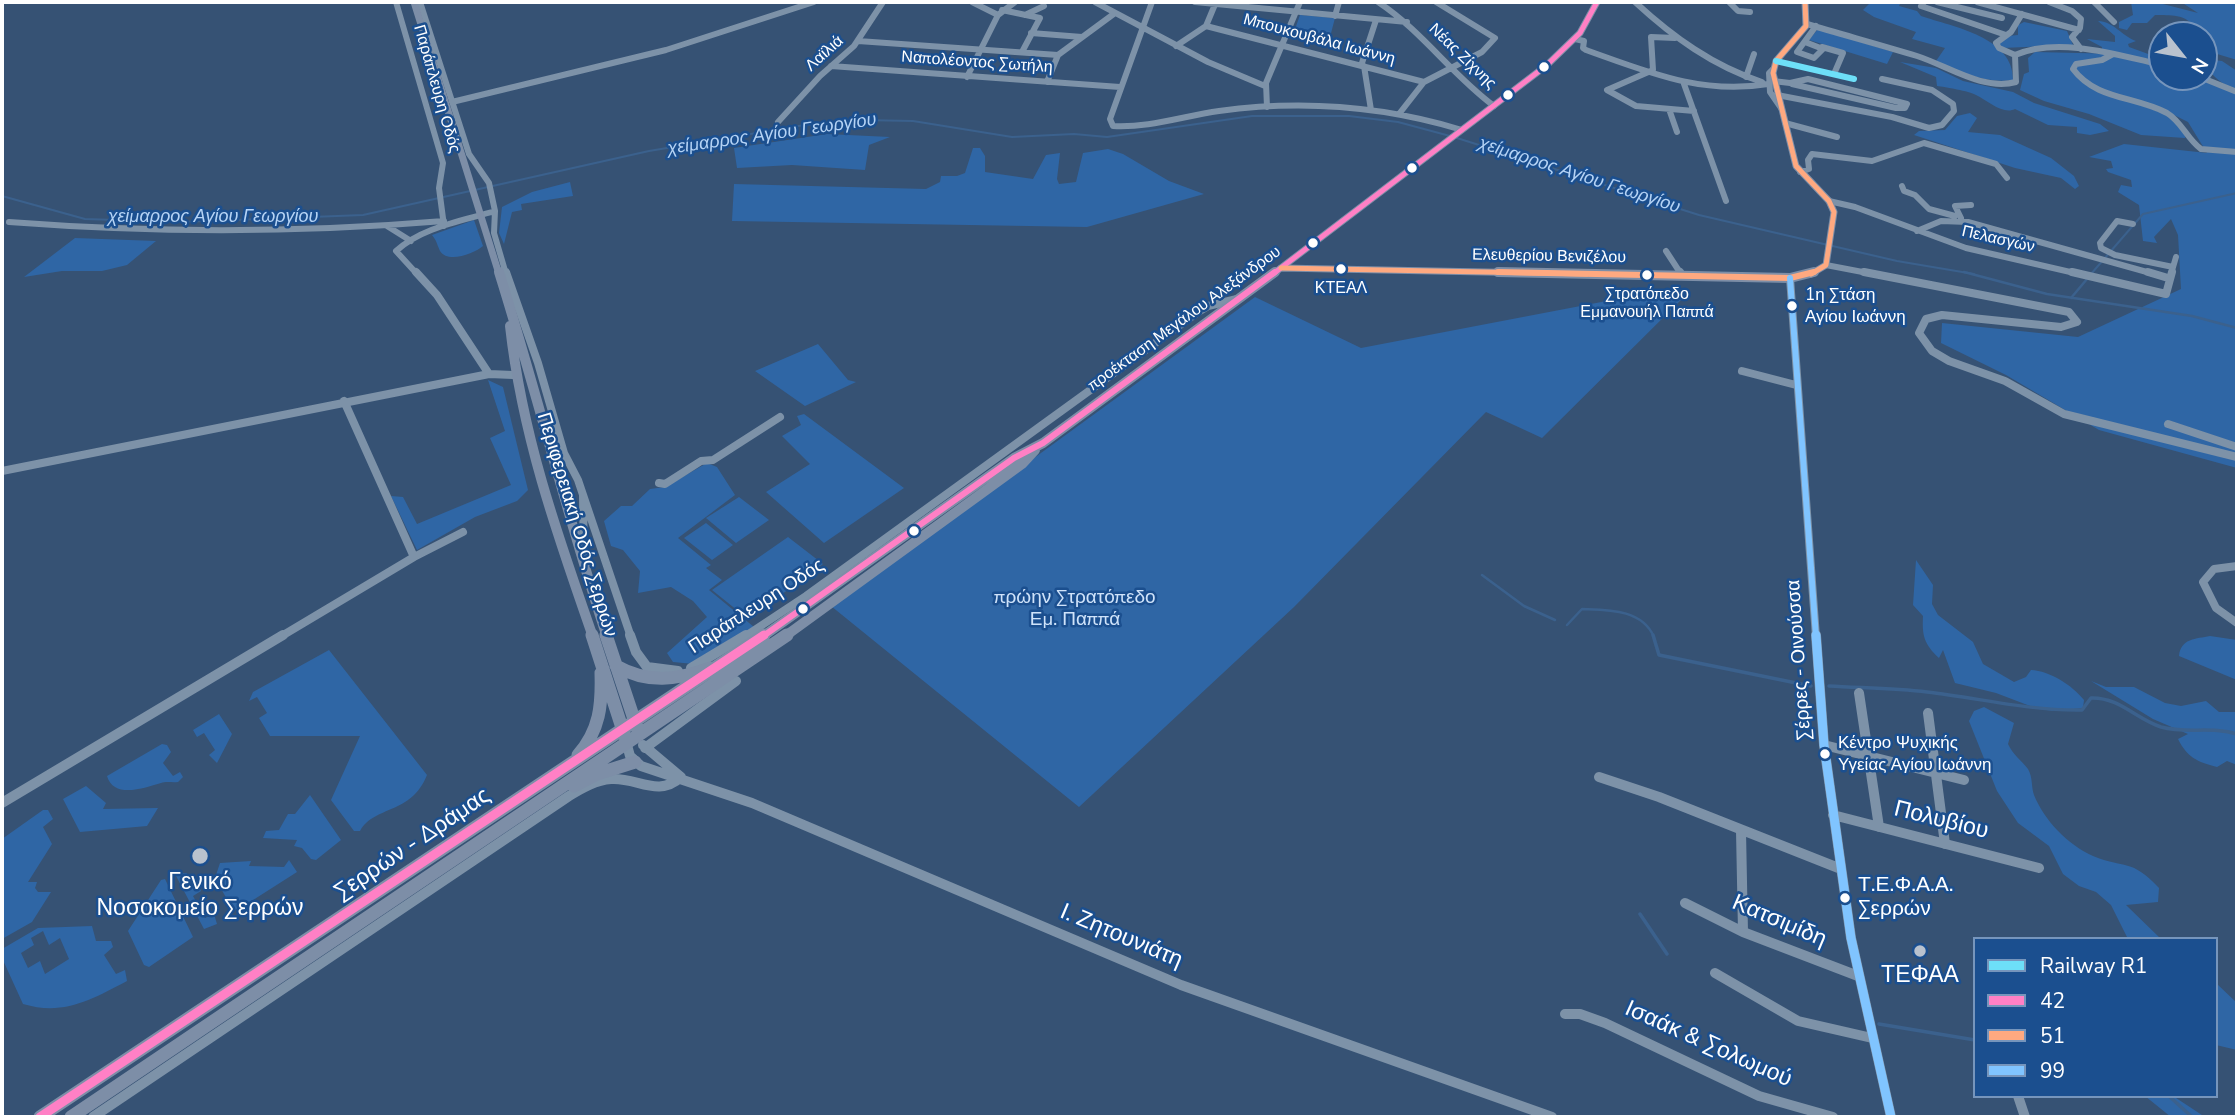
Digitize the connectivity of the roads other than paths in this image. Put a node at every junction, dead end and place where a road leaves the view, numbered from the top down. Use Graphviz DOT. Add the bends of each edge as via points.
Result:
graph roads {
  1 [pos="396,2"];
  2 [pos="414,2"];
  3 [pos="421,2"];
  4 [pos="814,2"];
  5 [pos="883,2"];
  6 [pos="972,2"];
  7 [pos="1015,2"];
  8 [pos="1095,2"];
  9 [pos="1152,2"];
  10 [pos="1195,2"];
  11 [pos="1300,2"];
  12 [pos="1339,2"];
  13 [pos="1380,2"];
  14 [pos="1436,2"];
  15 [pos="1597,2"];
  16 [pos="1635,2"];
  17 [pos="1729,2"];
  18 [pos="1805,2"];
  19 [pos="1937,2"];
  20 [pos="1977,2"];
  21 [pos="2010,2"];
  22 [pos="2060,2"];
  23 [pos="2094,2"];
  24 [pos="1215,3"];
  25 [pos="1923,4"];
  26 [pos="2050,4"];
  27 [pos="1044,6"];
  28 [pos="2066,8"];
  29 [pos="2010,11"];
  30 [pos="1000,12"];
  31 [pos="1295,12"];
  32 [pos="1751,12"];
  33 [pos="1115,13"];
  34 [pos="2022,14"];
  35 [pos="1025,15"];
  36 [pos="1335,16"];
  37 [pos="2002,18"];
  38 [pos="1376,20"];
  39 [pos="2043,20"];
  40 [pos="1407,22"];
  41 [pos="2115,22"];
  42 [pos="1807,24"];
  43 [pos="1206,26"];
  44 [pos="1816,26"];
  45 [pos="1140,27"];
  46 [pos="2078,30"];
  47 [pos="1031,33"];
  48 [pos="2006,36"];
  49 [pos="1082,37"];
  50 [pos="1575,38"];
  51 [pos="1675,38"];
  52 [pos="858,41"];
  53 [pos="1804,42"];
  54 [pos="1281,45"];
  55 [pos="1176,46"];
  56 [pos="1822,47"];
  57 [pos="2081,49"];
  58 [pos="981,50"];
  59 [pos="1022,52"];
  60 [pos="1754,54"];
  61 [pos="2113,54"];
  62 [pos="1058,55"];
  63 [pos="2015,55"];
  64 [pos="2148,62"];
  65 [pos="831,65"];
  66 [pos="1363,66"];
  67 [pos="1452,67"];
  68 [pos="1650,72"];
  69 [pos="1818,72"];
  70 [pos="1834,74"];
  71 [pos="967,77"];
  72 [pos="1746,77"];
  73 [pos="1808,79"];
  74 [pos="1882,79"];
  75 [pos="1047,82"];
  76 [pos="1424,82"];
  77 [pos="1770,82"];
  78 [pos="1790,83"];
  79 [pos="1684,84"];
  80 [pos="2218,84"];
  81 [pos="1265,86"];
  82 [pos="1120,87"];
  83 [pos="2237,92"];
  84 [pos="1777,95"];
  85 [pos="452,102"];
  86 [pos="1494,106"];
  87 [pos="1267,107"];
  88 [pos="1781,108"];
  89 [pos="1669,109"];
  90 [pos="1371,110"];
  91 [pos="1694,111"];
  92 [pos="1399,114"];
  93 [pos="778,121"];
  94 [pos="1785,123"];
  95 [pos="1460,131"];
  96 [pos="1677,132"];
  97 [pos="1837,137"];
  98 [pos="1906,149"];
  99 [pos="1924,150"];
  100 [pos="2237,152"];
  101 [pos="1812,154"];
  102 [pos="1794,158"];
  103 [pos="1800,172"];
  104 [pos="2007,178"];
  105 [pos="1902,186"];
  106 [pos="1726,201"];
  107 [pos="1829,201"];
  108 [pos="1970,205"];
  109 [pos="495,211"];
  110 [pos="1960,218"];
  111 [pos="9,222"];
  112 [pos="1968,222"];
  113 [pos="444,224"];
  114 [pos="2133,224"];
  115 [pos="387,226"];
  116 [pos="1917,231"];
  117 [pos="411,240"];
  118 [pos="1666,251"];
  119 [pos="2176,257"];
  120 [pos="2113,259"];
  121 [pos="1828,262"];
  122 [pos="2173,267"];
  123 [pos="1282,268"];
  124 [pos="1682,275"];
  125 [pos="1790,278"];
  126 [pos="2168,278"];
  127 [pos="1240,298"];
  128 [pos="509,313"];
  129 [pos="1742,371"];
  130 [pos="488,374"];
  131 [pos="513,375"];
  132 [pos="1796,385"];
  133 [pos="344,401"];
  134 [pos="779,417"];
  135 [pos="2168,424"];
  136 [pos="1042,443"];
  137 [pos="2237,447"];
  138 [pos="2237,457"];
  139 [pos="989,467"];
  140 [pos="2,471"];
  141 [pos="659,482"];
  142 [pos="583,496"];
  143 [pos="563,499"];
  144 [pos="953,503"];
  145 [pos="548,504"];
  146 [pos="463,532"];
  147 [pos="414,557"];
  148 [pos="583,566"];
  149 [pos="2237,566"];
  150 [pos="2237,623"];
  151 [pos="735,656"];
  152 [pos="600,660"];
  153 [pos="616,666"];
  154 [pos="736,681"];
  155 [pos="1859,693"];
  156 [pos="1928,713"];
  157 [pos="629,727"];
  158 [pos="642,742"];
  159 [pos="627,745"];
  160 [pos="1824,745"];
  161 [pos="1868,756"];
  162 [pos="635,762"];
  163 [pos="1936,773"];
  164 [pos="681,777"];
  165 [pos="1599,777"];
  166 [pos="619,779"];
  167 [pos="1964,780"];
  168 [pos="550,787"];
  169 [pos="2,803"];
  170 [pos="1833,815"];
  171 [pos="1879,827"];
  172 [pos="1741,831"];
  173 [pos="1945,844"];
  174 [pos="2039,868"];
  175 [pos="1841,869"];
  176 [pos="1685,903"];
  177 [pos="1743,932"];
  178 [pos="1715,973"];
  179 [pos="1858,976"];
  180 [pos="1565,1014"];
  181 [pos="1872,1038"];
  182 [pos="2019,1098"];
  183 [pos="40,1117"];
  184 [pos="71,1117"];
  185 [pos="93,1117"];
  186 [pos="1552,1117"];
  187 [pos="1833,1117"];
  188 [pos="1891,1117"];
  189 [pos="2025,1117"];
  1 -- 113 [label="street, Παράπλευρη Οδός" via="443,163 440,194"];
  2 -- 128 [label="main road, Περιφερειακή Οδός Σερρών"];
  3 -- 85 [label="street, Παράπλευρη Οδός"];
  4 -- 85 [label="street" via="666,50"];
  5 -- 52 [label="street, Λαϊλιά"];
  6 -- 30 [label="street"];
  7 -- 30 [label="street"];
  8 -- 33 [label="street"];
  9 -- 45 [label="street"];
  10 -- 24 [label="street"];
  11 -- 31 [label="street"];
  12 -- 36 [label="street"];
  13 -- 40 [label="street, Νέας Ζίχνης"];
  14 -- 67 [label="street" via="1495,36 1482,51"];
  15 -- 50 [label="main road, προέκταση Μεγάλου Αλεξάνδρου"];
  16 -- 51 [label="street"];
  17 -- 32 [label="street" via="1738,11"];
  18 -- 42 [label="main road"];
  19 -- 37 [label="street"];
  20 -- 29 [label="street"];
  21 -- 29 [label="street"];
  22 -- 28 [label="street"];
  23 -- 41 [label="street"];
  24 -- 31 [label="street"];
  24 -- 43 [label="street"];
  25 -- 48 [label="street"];
  26 -- 28 [label="street"];
  26 -- 39 [label="street"];
  27 -- 35 [label="street"];
  28 -- 46 [label="street" via="2082,20"];
  29 -- 34 [label="street"];
  30 -- 35 [label="street"];
  30 -- 58 [label="street"];
  31 -- 36 [label="street"];
  31 -- 54 [label="street"];
  33 -- 45 [label="street"];
  33 -- 49 [label="street"];
  34 -- 39 [label="street"];
  34 -- 48 [label="street"];
  35 -- 47 [label="street" via="1040,18"];
  36 -- 38 [label="street"];
  38 -- 40 [label="street"];
  38 -- 66 [label="street"];
  39 -- 46 [label="street"];
  40 -- 67 [label="street, Νέας Ζίχνης"];
  42 -- 44 [label="street"];
  42 -- 77 [label="main road" via="1773,69"];
  43 -- 54 [label="street, Μπουκουβάλα Ιωάννη"];
  43 -- 55 [label="street"];
  44 -- 53 [label="street"];
  44 -- 63 [label="street" via="1996,84 2016,81"];
  45 -- 55 [label="street"];
  45 -- 82 [label="street"];
  46 -- 57 [label="street" via="2072,37"];
  47 -- 49 [label="street"];
  47 -- 59 [label="street"];
  48 -- 63 [label="street" via="1996,44"];
  49 -- 62 [label="street"];
  50 -- 68 [label="street" via="1584,41 1586,50"];
  50 -- 86 [label="main road, προέκταση Μεγάλου Αλεξάνδρου"];
  51 -- 68 [label="street" via="1651,37"];
  51 -- 72 [label="street"];
  52 -- 58 [label="street"];
  52 -- 65 [label="street, Λαϊλιά"];
  53 -- 56 [label="street"];
  53 -- 56 [label="street" via="1798,54 1815,58"];
  54 -- 66 [label="street, Μπουκουβάλα Ιωάννη"];
  54 -- 81 [label="street"];
  55 -- 81 [label="street"];
  56 -- 70 [label="street" via="1843,53"];
  57 -- 61 [label="street"];
  57 -- 63 [label="street" via="2028,50"];
  58 -- 59 [label="street"];
  58 -- 71 [label="street"];
  59 -- 62 [label="street"];
  60 -- 72 [label="street"];
  61 -- 64 [label="street"];
  61 -- 100 [label="street" via="2076,64 2073,69 2092,86 2177,119 2201,149"];
  62 -- 75 [label="street"];
  65 -- 71 [label="street, Ναπολέοντος Σωτήλη"];
  65 -- 93 [label="street, Λαϊλιά"];
  66 -- 76 [label="street, Μπουκουβάλα Ιωάννη"];
  66 -- 90 [label="street"];
  67 -- 76 [label="street"];
  67 -- 86 [label="street, Νέας Ζίχνης"];
  68 -- 79 [label="street"];
  68 -- 89 [label="street" via="1607,90 1636,106"];
  69 -- 73 [label="street"];
  71 -- 75 [label="street, Ναπολέοντος Σωτήλη"];
  72 -- 77 [label="street"];
  73 -- 78 [label="street"];
  73 -- 78 [label="street" via="1907,106 1842,98"];
  74 -- 84 [label="street" via="1932,90 1952,104 1954,111 1942,125 1929,128"];
  75 -- 82 [label="street, Ναπολέοντος Σωτήλη"];
  76 -- 92 [label="street"];
  77 -- 78 [label="street"];
  77 -- 79 [label="street" via="1751,87"];
  77 -- 84 [label="main road"];
  77 -- 88 [label="street" via="1774,102"];
  79 -- 91 [label="street"];
  80 -- 83 [label="street"];
  81 -- 87 [label="street"];
  82 -- 87 [label="street" via="1110,121 1120,127"];
  84 -- 88 [label="main road"];
  85 -- 109 [label="street, Παράπλευρη Οδός"];
  86 -- 95 [label="main road, προέκταση Μεγάλου Αλεξάνδρου"];
  87 -- 90 [label="street"];
  88 -- 94 [label="main road"];
  89 -- 91 [label="street"];
  89 -- 96 [label="street"];
  90 -- 92 [label="street"];
  91 -- 106 [label="street"];
  92 -- 95 [label="street"];
  94 -- 97 [label="street"];
  94 -- 102 [label="main road"];
  95 -- 123 [label="main road, προέκταση Μεγάλου Αλεξάνδρου"];
  98 -- 99 [label="street"];
  98 -- 101 [label="street" via="1872,161"];
  98 -- 104 [label="street" via="1919,142 1949,148 1996,164"];
  101 -- 102 [label="street"];
  101 -- 103 [label="street" via="1809,169"];
  102 -- 103 [label="main road"];
  103 -- 107 [label="main road"];
  105 -- 110 [label="street" via="1928,209"];
  107 -- 116 [label="street, Πελασγών"];
  107 -- 121 [label="main road" via="1834,212"];
  108 -- 110 [label="street" via="1955,206"];
  109 -- 113 [label="street"];
  109 -- 142 [label="street, Παράπλευρη Οδός" via="494,233 501,259 564,453"];
  110 -- 112 [label="street"];
  111 -- 115 [label="street" via="180,232"];
  112 -- 116 [label="street" via="1941,221"];
  112 -- 120 [label="street"];
  113 -- 115 [label="street"];
  113 -- 117 [label="street"];
  114 -- 120 [label="street" via="2117,221 2100,243"];
  115 -- 117 [label="street"];
  116 -- 126 [label="street, Πελασγών" via="1966,248 2166,294"];
  117 -- 130 [label="street" via="397,248 398,253 437,295"];
  118 -- 124 [label="street"];
  119 -- 122 [label="street"];
  120 -- 122 [label="street"];
  120 -- 126 [label="street"];
  121 -- 125 [label="main road, Ελευθερίου Βενιζέλου" via="1810,275"];
  121 -- 138 [label="street" via="2069,312 2077,322 2062,327 1937,316 1923,322 1919,333 1939,356 2005,381 2063,414"];
  122 -- 126 [label="street"];
  123 -- 124 [label="main road, Ελευθερίου Βενιζέλου"];
  123 -- 127 [label="main road, προέκταση Μεγάλου Αλεξάνδρου"];
  124 -- 125 [label="main road, Ελευθερίου Βενιζέλου"];
  125 -- 132 [label="street, Σέρρες - Οινούσσα"];
  127 -- 136 [label="main road, προέκταση Μεγάλου Αλεξάνδρου"];
  127 -- 139 [label="street, Παράπλευρη Οδός" via="1198,312"];
  128 -- 131 [label="main road, Περιφερειακή Οδός Σερρών"];
  128 -- 143 [label="main road, Περιφερειακή Οδός Σερρών" via="537,394"];
  129 -- 132 [label="street"];
  130 -- 131 [label="street"];
  130 -- 133 [label="street"];
  131 -- 145 [label="main road, Περιφερειακή Οδός Σερρών"];
  132 -- 160 [label="street, Σέρρες - Οινούσσα"];
  133 -- 140 [label="street"];
  133 -- 147 [label="street"];
  134 -- 141 [label="street" via="713,460 701,461 665,484"];
  135 -- 137 [label="street"];
  136 -- 144 [label="main road, προέκταση Μεγάλου Αλεξάνδρου"];
  136 -- 158 [label="main road, προέκταση Μεγάλου Αλεξάνδρου" via="1022,464"];
  139 -- 142 [label="street, Παράπλευρη Οδός" via="768,622 706,662 678,671 651,669 639,660"];
  139 -- 144 [label="main road"];
  142 -- 148 [label="street" via="579,513 586,553"];
  143 -- 145 [label="street"];
  143 -- 148 [label="main road, Περιφερειακή Οδός Σερρών"];
  144 -- 151 [label="main road, προέκταση Μεγάλου Αλεξάνδρου"];
  145 -- 152 [label="main road, Περιφερειακή Οδός Σερρών"];
  146 -- 147 [label="street"];
  147 -- 169 [label="street"];
  148 -- 153 [label="main road, Περιφερειακή Οδός Σερρών"];
  149 -- 150 [label="street" via="2214,569 2203,582 2216,608"];
  151 -- 153 [label="main road" via="698,673 659,681"];
  151 -- 157 [label="main road, προέκταση Μεγάλου Αλεξάνδρου"];
  152 -- 157 [label="main road, Περιφερειακή Οδός Σερρών"];
  152 -- 168 [label="main road" via="602,702 597,729"];
  153 -- 157 [label="main road, Περιφερειακή Οδός Σερρών"];
  154 -- 158 [label="street"];
  155 -- 161 [label="street"];
  156 -- 163 [label="street"];
  157 -- 158 [label="main road, Περιφερειακή Οδός Σερρών"];
  157 -- 159 [label="main road, Περιφερειακή Οδός Σερρών"];
  157 -- 168 [label="main road, Σερρών - Δράμας"];
  158 -- 159 [label="main road, Σερρών - Δράμας"];
  158 -- 164 [label="street"];
  159 -- 162 [label="street"];
  159 -- 168 [label="main road, Σερρών - Δράμας"];
  160 -- 161 [label="street"];
  160 -- 170 [label="street, Σέρρες - Οινούσσα"];
  161 -- 163 [label="street"];
  161 -- 171 [label="street"];
  162 -- 164 [label="street" via="665,776"];
  162 -- 166 [label="street"];
  162 -- 168 [label="main road"];
  163 -- 167 [label="street"];
  163 -- 173 [label="street"];
  164 -- 166 [label="street" via="670,787 657,788"];
  164 -- 186 [label="street, Ι. Ζητουνιάτη" via="1181,985"];
  165 -- 172 [label="street"];
  166 -- 185 [label="street" via="600,781 569,796"];
  168 -- 183 [label="main road, Σερρών - Δράμας"];
  168 -- 184 [label="main road, Σερρών - Δράμας"];
  170 -- 171 [label="street, Πολυβίου"];
  170 -- 175 [label="street, Σέρρες - Οινούσσα"];
  171 -- 173 [label="street, Πολυβίου"];
  172 -- 175 [label="street"];
  172 -- 177 [label="street"];
  173 -- 174 [label="street, Πολυβίου"];
  175 -- 179 [label="street, Σέρρες - Οινούσσα"];
  176 -- 177 [label="street, Κατσιμίδη"];
  177 -- 179 [label="street, Κατσιμίδη"];
  178 -- 181 [label="street" via="1798,1021"];
  179 -- 181 [label="street, Σέρρες - Οινούσσα"];
  180 -- 187 [label="street, Ισαάκ & Σολωμού" via="1605,1023 1759,1096"];
  181 -- 188 [label="street, Σέρρες - Οινούσσα"];
  182 -- 189 [label="street"];
}
